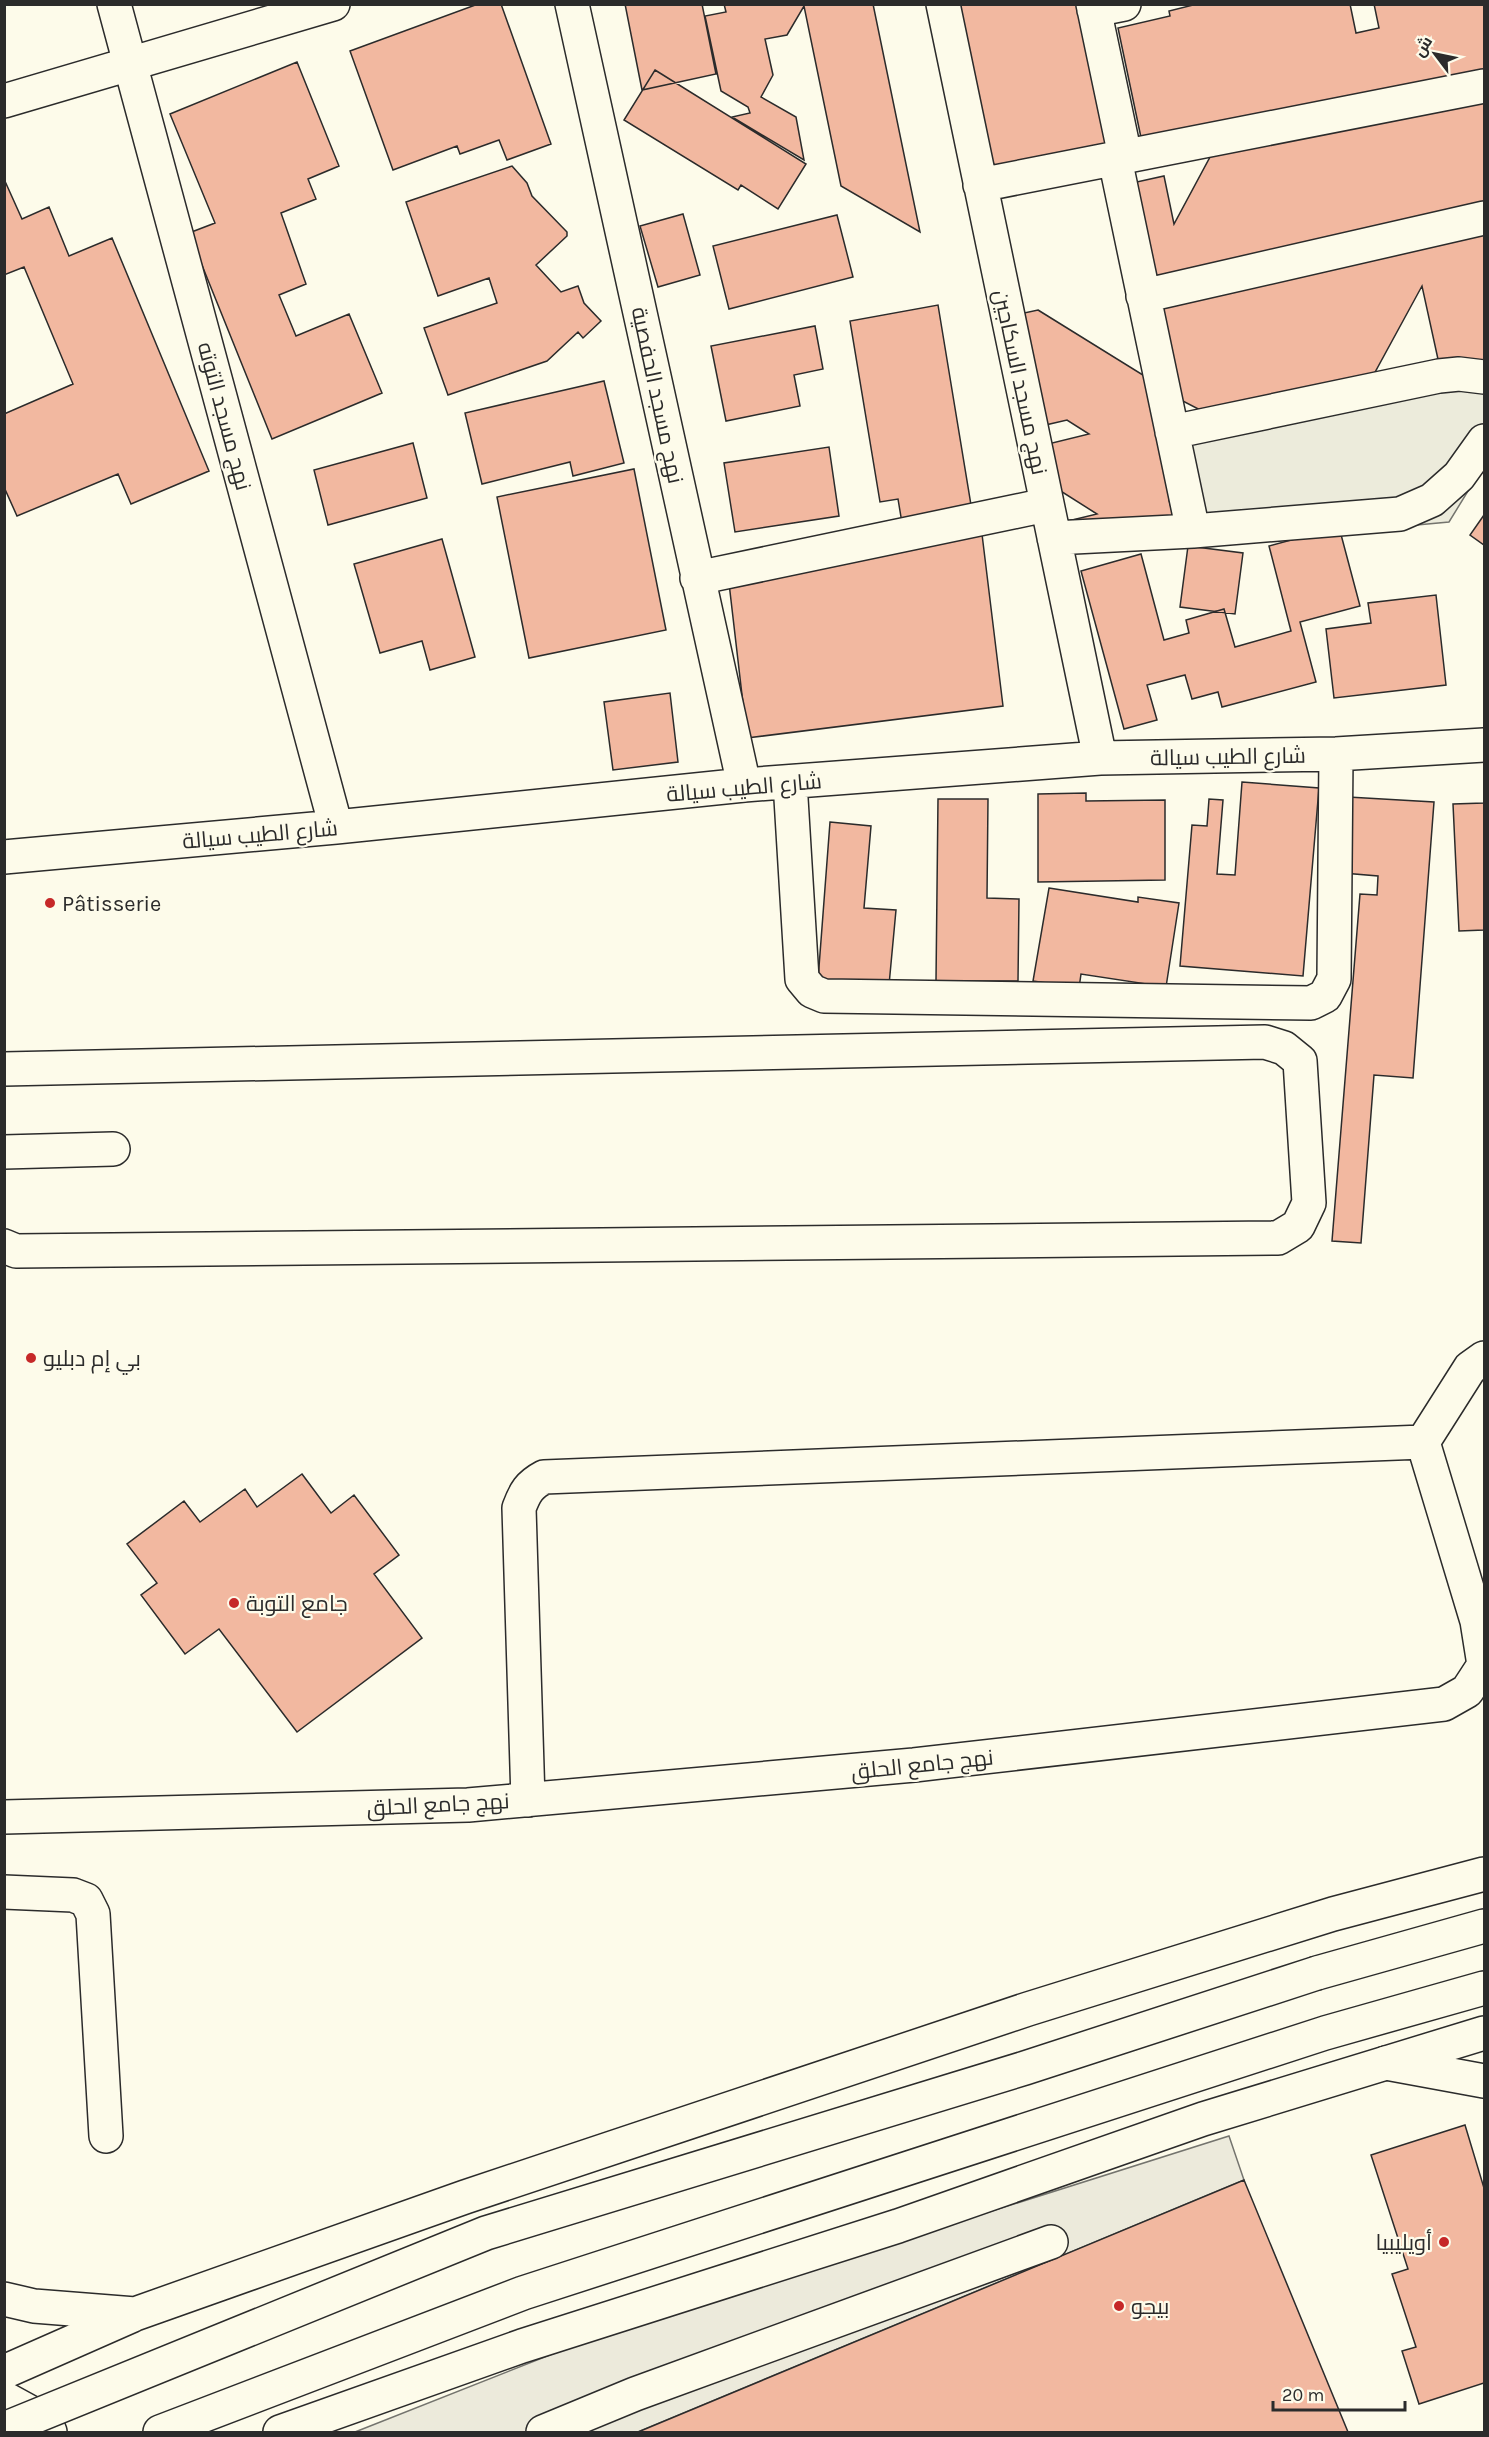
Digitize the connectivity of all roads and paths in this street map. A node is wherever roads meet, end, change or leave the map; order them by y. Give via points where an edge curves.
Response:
1 (114, 4) edge
2 (333, 4) edge
3 (572, 4) edge
4 (943, 4) edge
5 (1104, 6) edge
6 (130, 64) junction
7 (1485, 86) edge
8 (4, 101) edge
9 (1120, 158) junction
10 (980, 185) junction
11 (1485, 218) edge
12 (1143, 296) junction
13 (1485, 377) edge
14 (1172, 432) junction
15 (1485, 441) edge
16 (1047, 505) junction
17 (1193, 531) junction
18 (1054, 538) junction
19 (698, 578) junction
20 (1485, 745) edge
21 (1336, 754) junction
22 (1100, 758) junction
23 (790, 782) junction
24 (744, 785) junction
25 (336, 827) junction
26 (4, 857) edge
27 (4, 1069) edge
28 (113, 1149) dead end
29 (4, 1152) edge
30 (4, 1246) edge
31 (1485, 1358) edge
32 (1423, 1442) junction
33 (528, 1800) junction
34 (4, 1817) edge
35 (1485, 1874) edge
36 (4, 1892) edge
37 (1485, 1926) edge
38 (1485, 1988) edge
39 (1485, 2033) edge
40 (1386, 2063) junction
41 (1485, 2081) edge
42 (106, 2136) dead end
43 (1051, 2242) dead end
44 (4, 2299) edge
45 (135, 2314) junction
46 (4, 2372) edge
47 (4, 2398) edge
48 (4, 2428) edge
49 (50, 2433) edge
50 (160, 2433) edge
51 (280, 2433) edge
52 (543, 2433) edge

1 - 6 main road, نهج مسجد التوته
2 - 6 main road
3 - 19 main road, نهج مسجد الحفصية
4 - 10 main road, نهج مسجد السكاجين
5 - 9 main road
6 - 8 main road
6 - 25 main road, نهج مسجد التوته
7 - 9 main road
9 - 10 main road
9 - 12 main road
10 - 16 main road, نهج مسجد السكاجين
11 - 12 main road
12 - 14 main road
13 - 14 main road via 1439,376
14 - 17 main road
15 - 17 main road via 1459,476 1432,500 1400,514
16 - 18 main road, نهج مسجد السكاجين
16 - 19 main road
17 - 18 main road
18 - 22 main road, نهج مسجد السكاجين
19 - 24 main road, نهج مسجد الحفصية
20 - 21 main road, شارع الطيب سيالة
21 - 22 main road, شارع الطيب سيالة
21 - 23 main road via 1334,979 1325,996 1311,1003 824,996 812,991 802,979
22 - 23 main road, شارع الطيب سيالة
23 - 24 main road, شارع الطيب سيالة
24 - 25 main road, شارع الطيب سيالة
25 - 26 main road, شارع الطيب سيالة
27 - 30 main road via 1265,1042 1284,1048 1300,1061 1309,1203 1298,1226 1278,1238 16,1251
28 - 29 main road
31 - 32 main road via 1470,1368
32 - 33 main road, نهج جامع الحلق via 1477,1621 1484,1665 1467,1691 1444,1704 914,1765
32 - 33 main road via 544,1477 531,1484 519,1508
33 - 34 main road, نهج جامع الحلق via 468,1805
35 - 45 main road via 1333,1914 1028,2009 465,2197
36 - 42 main road via 73,1895 86,1900 93,1914
37 - 48 main road, bridge via 1317,1973 1025,2068 486,2233
38 - 50 main road via 1325,2033 523,2292
39 - 40 main road
40 - 41 main road
40 - 51 main road via 1203,2119 898,2226 522,2346
43 - 52 main road via 635,2394
44 - 45 main road via 34,2306
45 - 46 main road
47 - 49 main road via 35,2415

